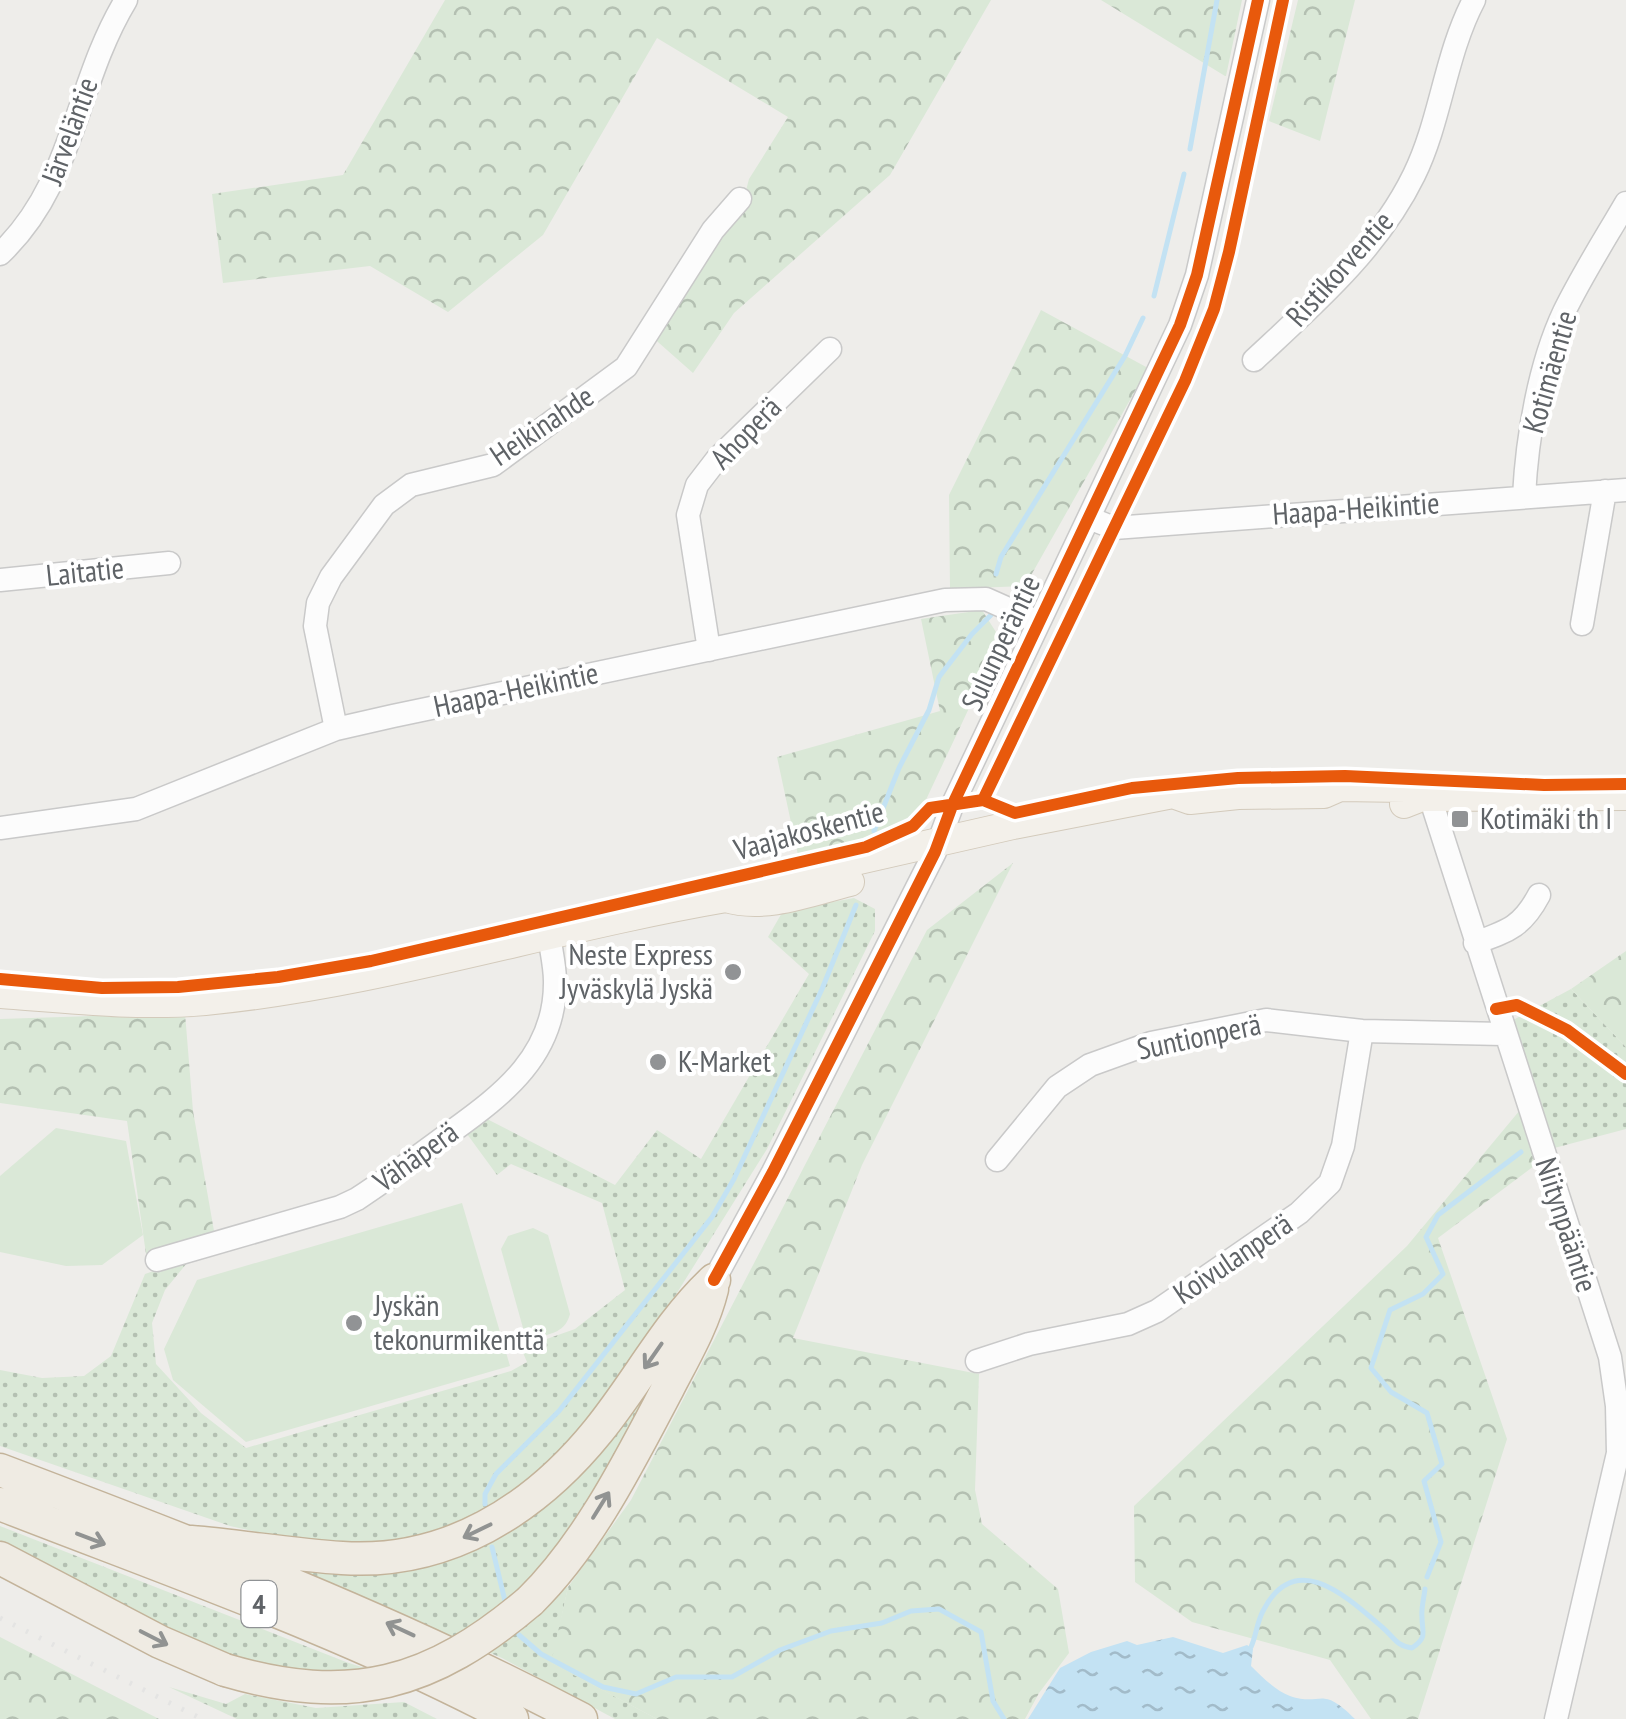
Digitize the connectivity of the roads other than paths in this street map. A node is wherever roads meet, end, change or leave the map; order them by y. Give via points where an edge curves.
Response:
1 (126, 0) edge
2 (1258, 0) edge
3 (1468, 2) edge
4 (740, 199) dead end
5 (1626, 203) edge
6 (0, 254) edge
7 (830, 349) dead end
8 (1254, 360) dead end
9 (1616, 490) edge
10 (1524, 496) junction
11 (1089, 518) junction
12 (169, 563) dead end
13 (0, 580) edge
14 (1038, 622) junction
15 (1582, 624) dead end
16 (709, 650) junction
17 (336, 730) junction
18 (1626, 796) edge
19 (1426, 797) junction
20 (0, 828) edge
21 (934, 853) junction
22 (1539, 895) dead end
23 (549, 935) junction
24 (1475, 943) junction
25 (0, 994) edge
26 (1362, 1031) junction
27 (1504, 1034) junction
28 (997, 1160) dead end
29 (158, 1260) dead end
30 (714, 1280) junction
31 (977, 1360) dead end
32 (1622, 1454) edge
33 (0, 1470) edge
34 (0, 1504) edge
35 (190, 1542) junction
36 (0, 1558) edge
37 (512, 1719) edge
38 (581, 1719) edge
39 (1556, 1719) edge

1 - 6 street, Järveläntie via 97,56 44,203
2 - 11 street, Sulunperäntie via 1192,292
3 - 8 street, Ristikorventie via 1416,173 1386,225
4 - 17 street, Heikinahde via 626,368 493,465 411,485 384,504 318,602 316,626
5 - 10 street, Kotimäentie via 1563,314 1540,387
7 - 16 street, Ahoperä via 698,485 688,515
9 - 10 street, Haapa-Heikintie
9 - 15 street
10 - 11 street, Haapa-Heikintie via 1114,528
11 - 14 street, Sulunperäntie
12 - 13 street, Laitatie
14 - 16 street, Haapa-Heikintie via 986,599 944,600
14 - 21 street, Sulunperäntie
16 - 17 street, Haapa-Heikintie
17 - 20 street, Haapa-Heikintie via 136,809
18 - 19 main road, Vaajakoskentie
19 - 21 main road, Vaajakoskentie via 1405,804 1340,802 1324,794 1190,800 1173,794 1013,825
19 - 24 street, Niitynpääntie
21 - 23 main road, Vaajakoskentie via 768,902 726,898
21 - 30 street, Sulunperäntie
22 - 24 street via 1527,917
23 - 25 main road, Vaajakoskentie via 374,976 200,1001
23 - 29 street, Vähäperä via 552,1011 520,1078 498,1098 357,1199
24 - 27 street, Niitynpääntie
26 - 27 street, Suntionperä
26 - 28 street, Suntionperä via 1266,1020 1151,1043 1090,1065 1058,1087
26 - 31 street, Koivulanperä via 1330,1184 1299,1213 1128,1324
27 - 32 street, Niitynpääntie via 1610,1357
30 -> 35 highway via 688,1304 558,1476 482,1530 412,1556 345,1559
36 -> 30 highway, bridge via 225,1670 333,1690 407,1676 498,1629 546,1586 636,1449 706,1316
32 - 39 street, Niitynpääntie
33 - 35 highway, 4
34 -> 37 highway, 4 via 279,1612
38 -> 35 highway, 4 via 385,1622

